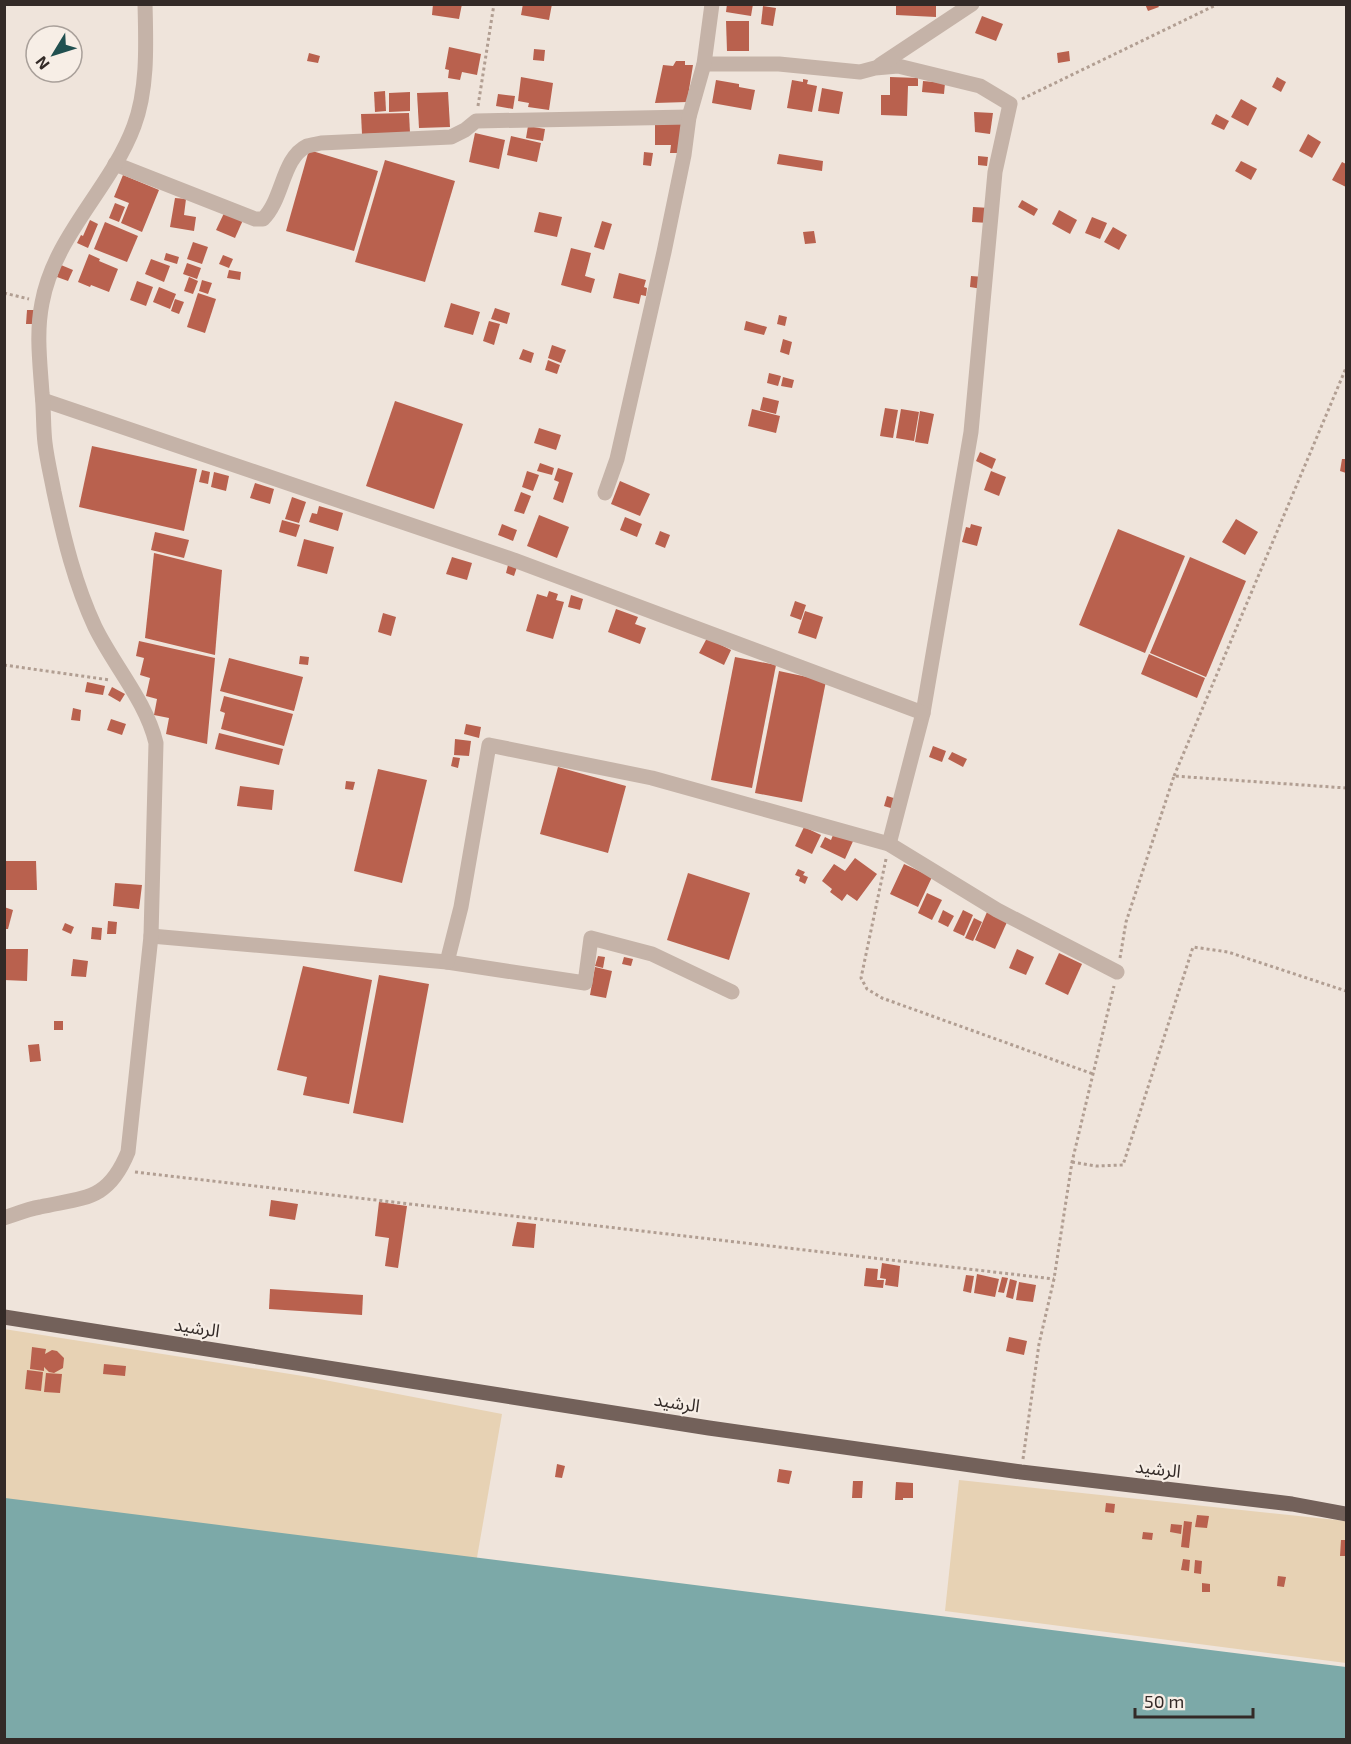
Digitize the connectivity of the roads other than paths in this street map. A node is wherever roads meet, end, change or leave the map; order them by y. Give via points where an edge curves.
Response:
1 (145, 4) edge
2 (712, 4) edge
3 (972, 4) edge
4 (704, 64) junction
5 (875, 68) junction
6 (689, 117) junction
7 (115, 164) junction
8 (43, 400) junction
9 (604, 493) dead end
10 (923, 713) junction
11 (890, 844) junction
12 (151, 936) junction
13 (447, 962) junction
14 (1118, 972) road end
15 (732, 992) dead end
16 (4, 1218) edge
17 (4, 1317) edge
18 (1347, 1514) edge

1 - 7 street via 140,107
2 - 4 street
3 - 5 street
4 - 5 street via 779,64 860,72
4 - 6 street
5 - 10 street via 898,66 980,86 1010,104 995,171 971,432
6 - 7 street via 476,121 451,137 321,143 306,147 289,164 271,211 263,219
6 - 9 street via 644,341 617,459
7 - 8 street via 50,272 38,340
8 - 10 street via 514,560
8 - 12 street via 45,444 69,561 91,618 147,714 156,743
10 - 11 street
11 - 13 street via 652,778 489,745 461,907
11 - 14 street via 997,910
12 - 13 street
12 - 16 street via 128,1152 120,1170 93,1196
13 - 15 street via 585,983 591,938 651,954
17 - 18 main road, الرشيد via 552,1404 1021,1472 1293,1504

